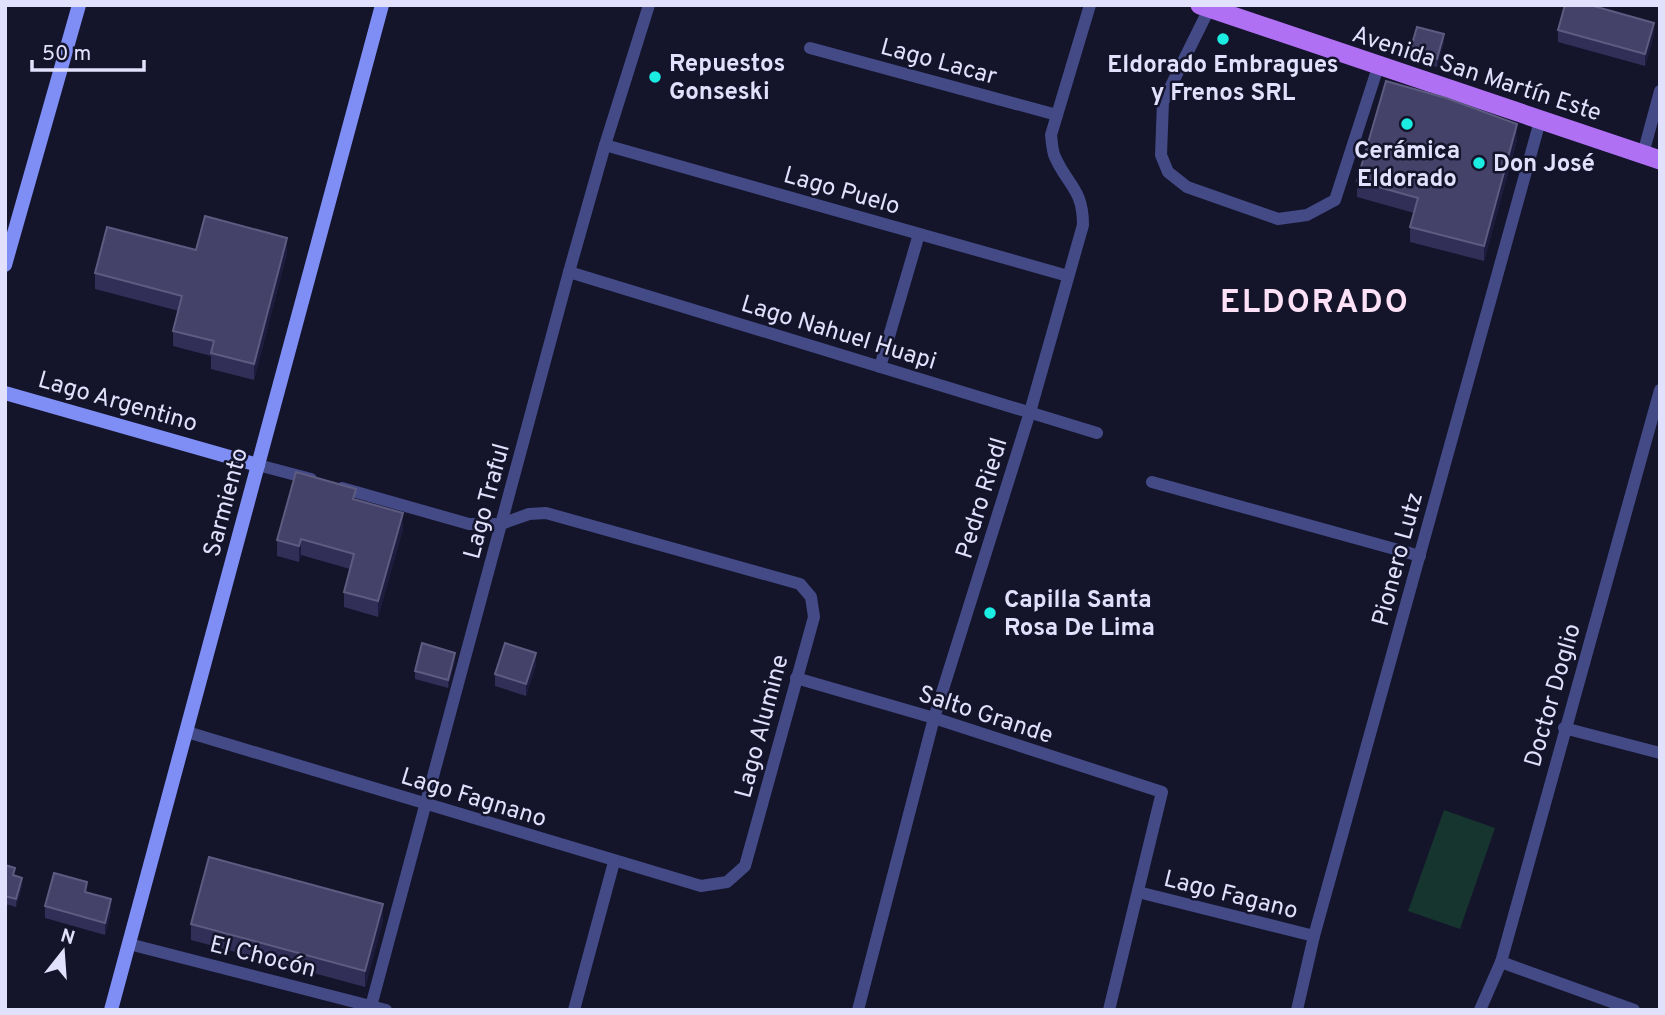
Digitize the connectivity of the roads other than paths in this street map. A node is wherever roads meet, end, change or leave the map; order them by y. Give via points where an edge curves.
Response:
1 (79, 5) edge
2 (382, 5) edge
3 (649, 5) edge
4 (1090, 5) edge
5 (1207, 6) edge
6 (810, 48) dead end
7 (1378, 67) junction
8 (1660, 91) edge
9 (1057, 115) junction
10 (1540, 121) junction
11 (605, 145) junction
12 (1651, 157) edge
13 (919, 234) junction
14 (5, 265) edge
15 (569, 272) junction
16 (1068, 276) junction
17 (880, 367) junction
18 (1660, 390) edge
19 (5, 393) edge
20 (1030, 412) junction
21 (1097, 433) dead end
22 (258, 464) junction
23 (1152, 482) dead end
24 (502, 524) junction
25 (1420, 556) junction
26 (796, 678) junction
27 (934, 718) junction
28 (1564, 728) junction
29 (187, 732) junction
30 (1660, 752) edge
31 (425, 804) junction
32 (614, 862) junction
33 (745, 866) joint
34 (1138, 892) junction
35 (1314, 936) junction
36 (129, 944) junction
37 (1501, 962) junction
38 (371, 1008) edge
39 (111, 1010) edge
40 (386, 1010) edge
41 (575, 1010) edge
42 (858, 1010) edge
43 (1109, 1010) edge
44 (1297, 1010) edge
45 (1480, 1010) edge
46 (1634, 1010) edge

1 - 14 main road
2 - 22 main road, Sarmiento
3 - 11 street, Lago Traful
4 - 9 street, Pedro Riedl
5 - 7 main road, Avenida San Martín Este
5 - 7 street via 1163,102 1161,155 1168,172 1187,187 1278,219 1307,215 1335,200
6 - 9 street, Lago Lacar
7 - 10 main road, Avenida San Martín Este
8 - 12 street
9 - 16 street, Pedro Riedl via 1051,135 1054,156 1083,208 1083,225
10 - 12 main road, Avenida San Martín Este
10 - 25 street, Pionero Lutz
11 - 13 street, Lago Puelo
11 - 15 street, Lago Traful
13 - 16 street, Lago Puelo
13 - 17 street
15 - 17 street, Lago Nahuel Huapi
15 - 24 street, Lago Traful
16 - 20 street, Pedro Riedl
17 - 20 street, Lago Nahuel Huapi
18 - 28 street, Doctor Doglio
19 - 22 main road, Lago Argentino
20 - 21 street, Lago Nahuel Huapi
20 - 27 street, Pedro Riedl
22 - 24 street, Lago Argentino via 469,524
22 - 29 main road, Sarmiento
23 - 25 street
24 - 26 street, Lago Alumine via 547,513 800,584 811,597 814,617
24 - 31 street, Lago Traful
25 - 35 street, Pionero Lutz
26 - 27 street, Salto Grande
26 - 33 street, Lago Alumine
27 - 34 street, Salto Grande via 1162,792
27 - 42 street, Pedro Riedl
28 - 30 street
28 - 37 street, Doctor Doglio
29 - 31 street, Lago Fagnano
29 - 36 main road, Sarmiento
31 - 32 street, Lago Fagnano
31 - 38 street, Lago Traful
32 - 33 street, Lago Fagnano via 701,886 727,882
32 - 41 street
34 - 35 street, Lago Fagano
34 - 43 street
35 - 44 street, Pionero Lutz
36 - 38 street, El Chocón
36 - 39 main road, Sarmiento
37 - 45 street, Doctor Doglio
37 - 46 street
38 - 40 street, El Chocón

